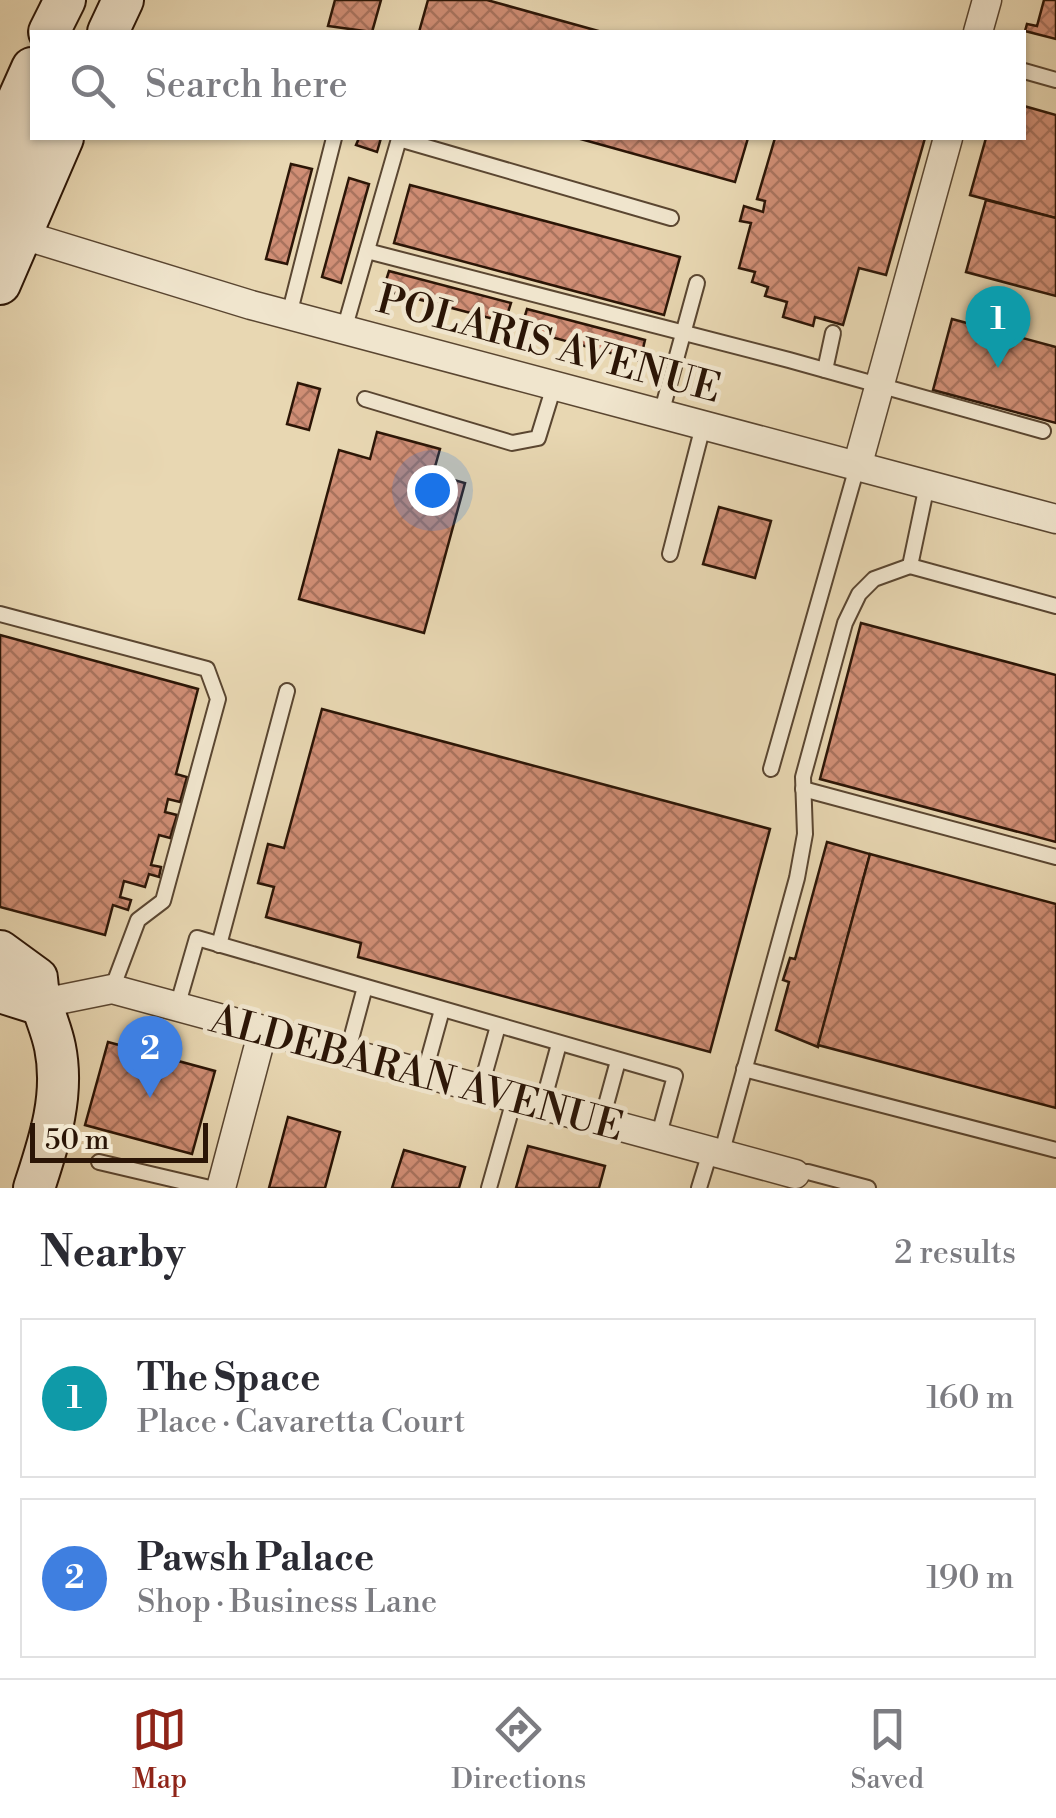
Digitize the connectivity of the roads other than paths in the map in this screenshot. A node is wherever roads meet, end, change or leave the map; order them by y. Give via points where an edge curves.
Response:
1 (65, 0) edge
2 (76, 0) edge
3 (123, 0) edge
4 (987, 0) edge
5 (49, 30) edge
6 (65, 30) edge
7 (109, 30) edge
8 (979, 30) edge
9 (30, 72) edge
10 (1026, 72) edge
11 (1056, 80) edge
12 (30, 132) edge
13 (0, 140) edge
14 (62, 140) edge
15 (333, 140) edge
16 (400, 140) edge
17 (403, 140) edge
18 (947, 140) edge
19 (671, 218) dead end
20 (24, 235) junction
21 (367, 251) junction
22 (697, 282) dead end
23 (0, 284) edge
24 (289, 315) junction
25 (344, 330) junction
26 (684, 332) junction
27 (834, 333) dead end
28 (825, 370) junction
29 (880, 384) junction
30 (554, 386) junction
31 (365, 399) dead end
32 (661, 414) junction
33 (703, 426) junction
34 (1043, 431) dead end
35 (856, 467) junction
36 (927, 485) junction
37 (1056, 519) edge
38 (670, 554) dead end
39 (910, 566) junction
40 (1056, 606) edge
41 (0, 614) edge
42 (287, 691) dead end
43 (770, 769) dead end
44 (803, 789) junction
45 (1056, 857) edge
46 (220, 944) junction
47 (0, 952) edge
48 (365, 987) junction
49 (112, 989) junction
50 (19, 998) edge
51 (177, 1007) junction
52 (442, 1010) junction
53 (498, 1026) junction
54 (263, 1030) junction
55 (560, 1044) junction
56 (347, 1054) junction
57 (618, 1062) junction
58 (744, 1069) junction
59 (424, 1075) junction
60 (480, 1090) junction
61 (514, 1100) junction
62 (542, 1107) junction
63 (600, 1123) junction
64 (658, 1138) junction
65 (1056, 1150) edge
66 (715, 1153) junction
67 (99, 1162) dead end
68 (795, 1174) joint
69 (34, 1188) edge
70 (210, 1188) edge
71 (221, 1188) edge
72 (488, 1188) edge
73 (699, 1188) edge
74 (868, 1188) edge

1 - 5 main road
2 - 6 main road
3 - 7 main road
4 - 8 street
9 - 13 main road
10 - 11 lane
12 - 20 main road via 6,218 10,230
14 - 20 main road
15 - 24 lane
16 - 21 lane
17 - 19 lane
18 - 29 street
20 - 23 main road
20 - 24 street, POLARIS AVENUE
21 - 25 lane
21 - 26 lane
22 - 26 lane
24 - 25 street, POLARIS AVENUE
25 - 30 street, POLARIS AVENUE
26 - 28 lane
26 - 32 lane
27 - 28 lane
28 - 29 lane
29 - 34 lane
29 - 35 street
30 - 31 lane via 532,442 512,443
30 - 32 street, POLARIS AVENUE
32 - 33 street, POLARIS AVENUE
33 - 35 street, POLARIS AVENUE
33 - 38 lane
35 - 36 street, POLARIS AVENUE
35 - 43 lane
36 - 37 street, POLARIS AVENUE
36 - 39 lane
39 - 40 lane
39 - 44 lane via 874,579 845,623
41 - 49 lane via 207,669 218,699 163,901 138,920
42 - 46 lane
44 - 45 lane
44 - 58 lane via 805,834 797,878
46 - 48 lane
46 - 51 lane via 197,938
47 - 50 main road via 37,978
48 - 52 lane
48 - 56 lane
49 - 50 street, ALDEBARAN AVENUE
49 - 51 street, ALDEBARAN AVENUE
50 - 69 main road via 55,1045 59,1082
51 - 54 street, ALDEBARAN AVENUE
52 - 53 lane
52 - 59 lane
53 - 55 lane
53 - 60 lane
54 - 56 street, ALDEBARAN AVENUE
54 - 71 street
55 - 57 lane
55 - 62 lane
56 - 59 street, ALDEBARAN AVENUE
57 - 63 lane
57 - 64 lane via 675,1076
58 - 65 lane
58 - 66 lane
59 - 60 street, ALDEBARAN AVENUE
60 - 61 street, ALDEBARAN AVENUE
61 - 62 street, ALDEBARAN AVENUE
61 - 72 lane
62 - 63 street, ALDEBARAN AVENUE
63 - 64 street, ALDEBARAN AVENUE
64 - 66 street, ALDEBARAN AVENUE
66 - 68 street, ALDEBARAN AVENUE
66 - 73 lane
67 - 70 lane
68 - 74 lane

